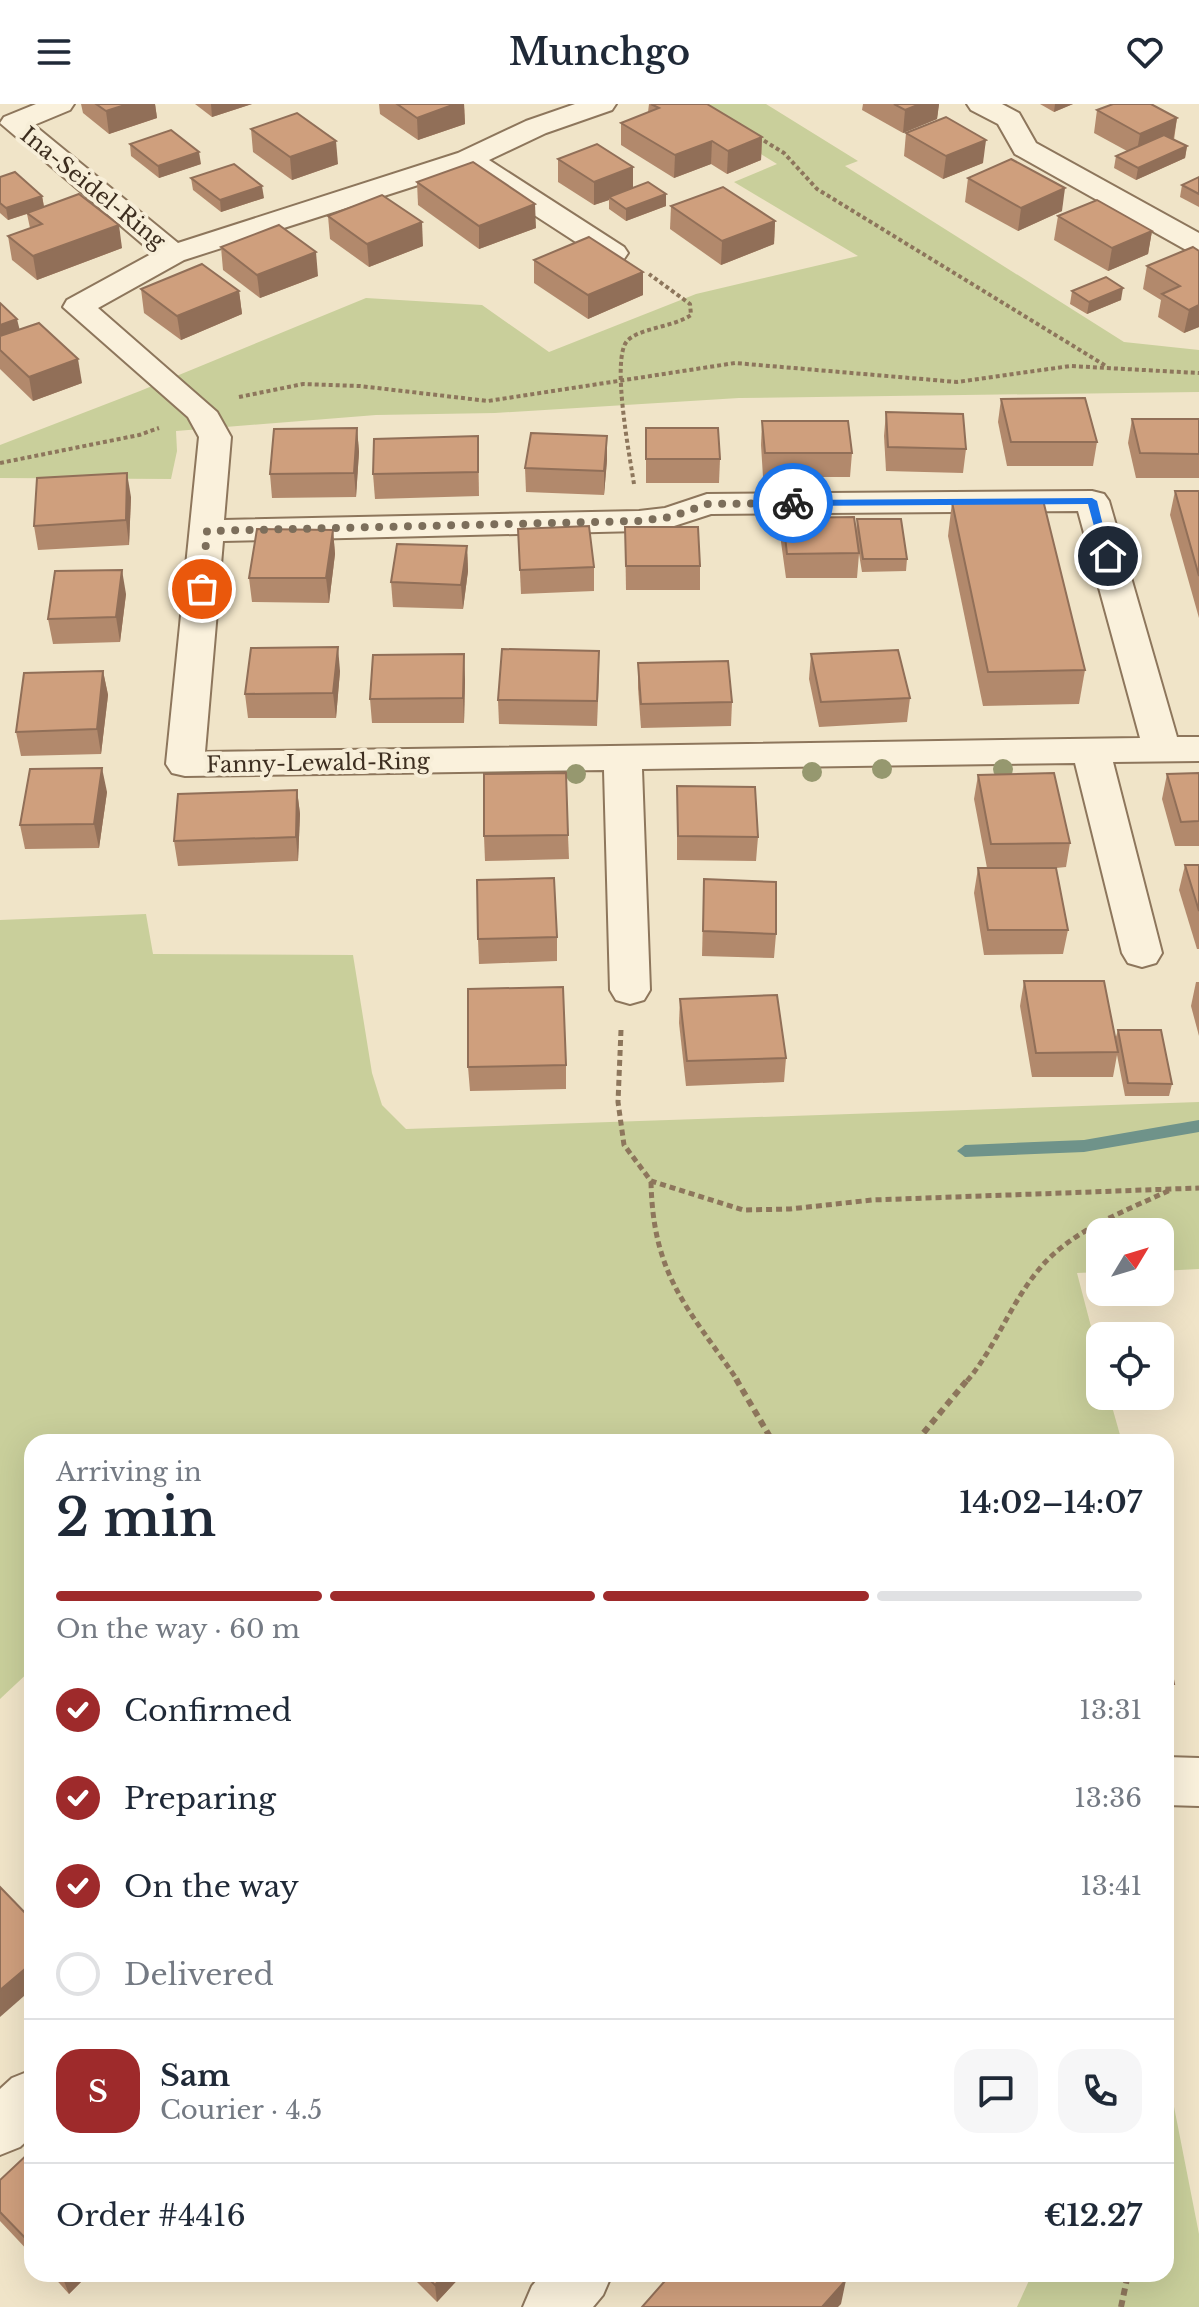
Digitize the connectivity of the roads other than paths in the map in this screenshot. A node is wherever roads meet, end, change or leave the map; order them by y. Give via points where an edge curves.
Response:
1 (60, 104) edge
2 (602, 104) edge
3 (981, 104) edge
4 (468, 159) junction
5 (1199, 245) edge
6 (613, 253) edge
7 (173, 254) junction
8 (207, 531) junction
9 (1161, 748) junction
10 (1199, 749) edge
11 (1091, 750) junction
12 (623, 759) junction
13 (1142, 953) dead end
14 (630, 990) road end
15 (1174, 1781) edge
16 (1199, 1782) edge
17 (24, 2105) edge
18 (0, 2127) edge
19 (575, 2282) edge
20 (553, 2307) edge

1 - 7 street, Ina-Seidel-Ring via 14,123
2 - 4 street, Fanny-Lewald-Ring via 525,120
3 - 5 street via 1009,119 1025,148
4 - 6 street
4 - 7 street, Fanny-Lewald-Ring
7 - 8 street, Fanny-Lewald-Ring via 78,307 201,412 215,437
8 - 9 street via 639,521 707,504 1092,501
8 - 12 street, Fanny-Lewald-Ring via 185,764
9 - 10 street, Fanny-Lewald-Ring
9 - 11 street, Fanny-Lewald-Ring
11 - 12 street, Fanny-Lewald-Ring
11 - 13 street
12 - 14 street
15 - 16 street
17 - 18 street
19 - 20 street

